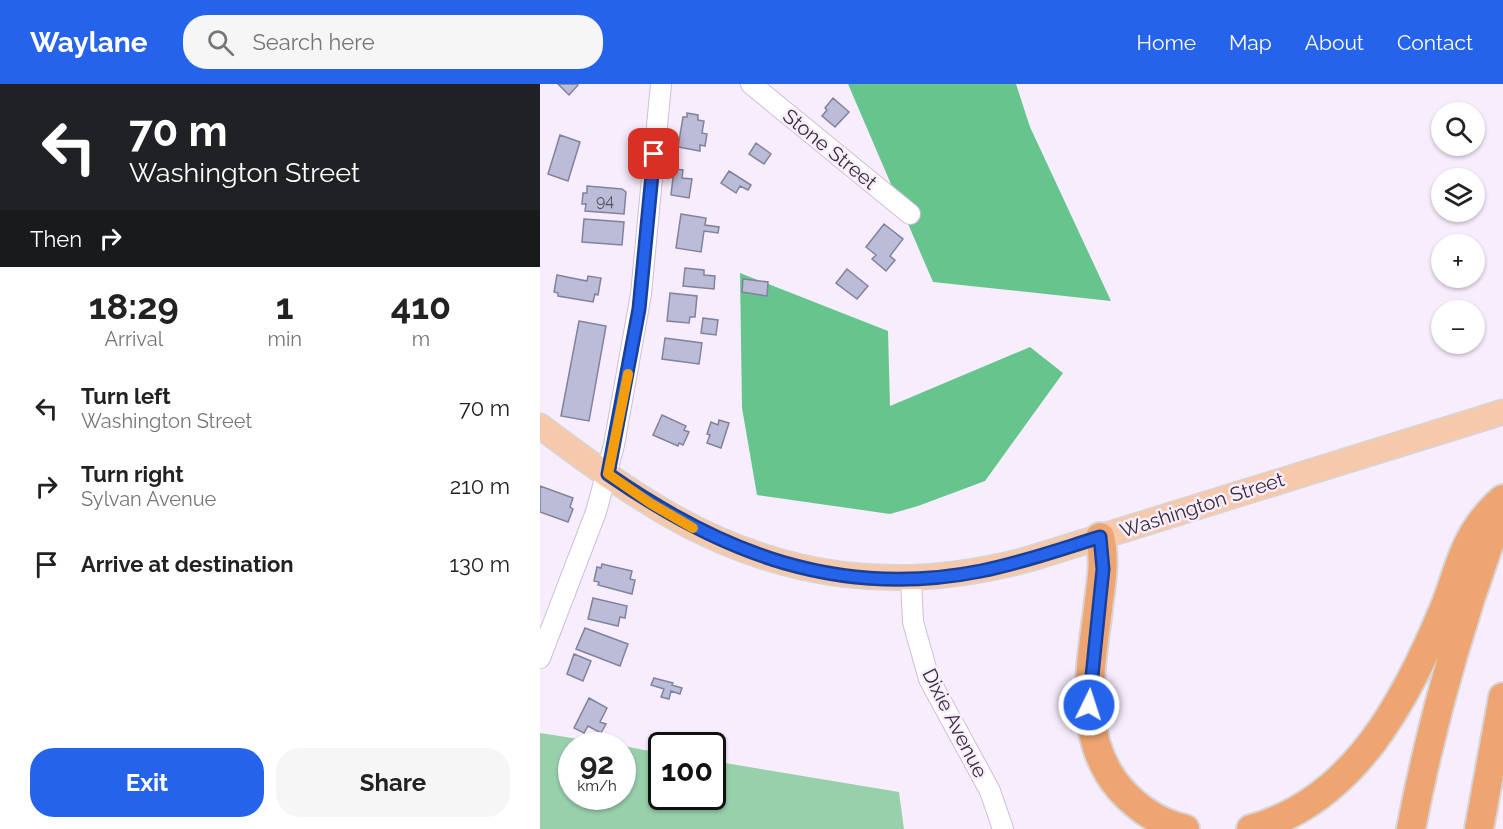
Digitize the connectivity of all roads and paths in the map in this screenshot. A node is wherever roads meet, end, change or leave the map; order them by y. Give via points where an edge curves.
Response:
1 (661, 84) edge
2 (751, 84) edge
3 (910, 214) dead end
4 (1503, 412) edge
5 (540, 426) edge
6 (608, 474) junction
7 (1503, 499) edge
8 (1503, 506) edge
9 (1100, 537) junction
10 (911, 579) junction
11 (540, 658) edge
12 (1503, 697) edge
13 (1003, 829) edge
14 (1185, 829) edge
15 (1251, 829) edge
16 (1411, 829) edge
17 (1479, 829) edge

1 - 6 street via 639,309
2 - 3 street, Stone Street
4 - 9 main road, Washington Street
5 - 6 main road, Washington Street
6 - 10 main road, Washington Street via 685,523 759,556 836,574
6 - 11 street
7 - 15 highway via 1472,537 1415,672 1369,747 1336,782 1311,801
8 - 16 highway via 1452,662
9 - 10 main road, Washington Street via 981,571
9 - 14 highway via 1103,569 1089,690 1092,736 1104,765 1129,799 1151,816
10 - 13 street, Dixie Avenue via 914,622 929,679 990,791
12 - 17 highway

